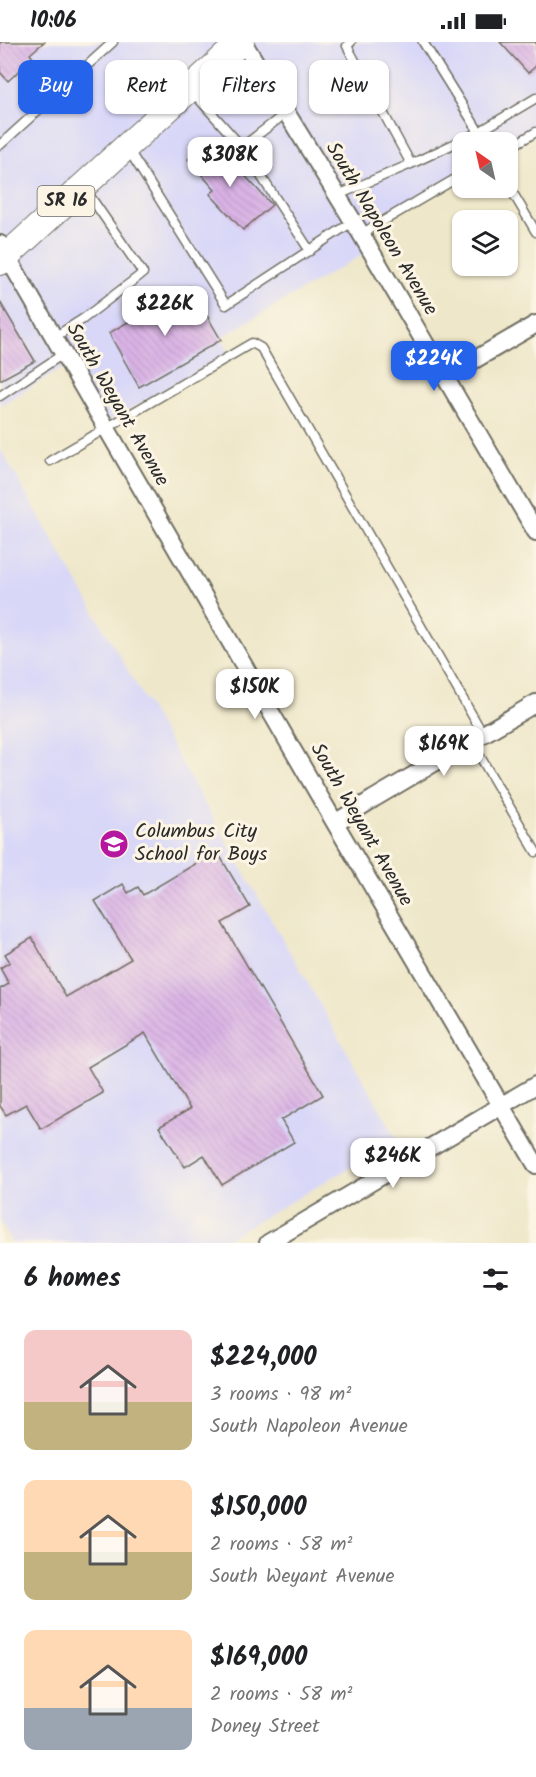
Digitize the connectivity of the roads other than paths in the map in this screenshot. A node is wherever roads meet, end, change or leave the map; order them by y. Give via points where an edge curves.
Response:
1 (113, 42) edge
2 (242, 42) edge
3 (351, 42) edge
4 (423, 42) edge
5 (253, 60) edge
6 (190, 88) junction
7 (536, 98) edge
8 (285, 114) edge
9 (287, 114) edge
10 (479, 132) joint
11 (536, 132) edge
12 (518, 143) edge
13 (0, 145) edge
14 (452, 145) edge
15 (126, 146) junction
16 (242, 147) junction
17 (411, 164) junction
18 (452, 180) edge
19 (83, 185) junction
20 (338, 195) junction
21 (516, 198) edge
22 (357, 228) junction
23 (536, 232) edge
24 (310, 251) junction
25 (2, 254) edge
26 (536, 324) edge
27 (53, 338) junction
28 (63, 354) junction
29 (445, 377) junction
30 (0, 396) edge
31 (106, 428) junction
32 (50, 461) dead end
33 (531, 513) edge
34 (536, 532) edge
35 (536, 703) edge
36 (477, 738) junction
37 (335, 823) junction
38 (536, 852) edge
39 (536, 1085) edge
40 (501, 1105) junction
41 (536, 1165) edge
42 (268, 1243) edge

1 - 13 lane
2 - 5 street, South Napoleon Avenue
2 - 6 main road, SR 16
3 - 17 lane via 347,46
4 - 10 lane
6 - 15 main road, SR 16
6 - 16 lane
7 - 10 lane
8 - 16 lane
9 - 20 street, South Napoleon Avenue
11 - 12 lane
14 - 17 lane
15 - 19 main road, SR 16
15 - 24 lane via 226,305
16 - 24 lane
17 - 20 lane
18 - 22 lane
19 - 25 main road, SR 16
19 - 27 lane via 143,273
20 - 22 street, South Napoleon Avenue
21 - 23 lane
22 - 24 lane
22 - 29 street, South Napoleon Avenue
25 - 27 street, South Weyant Avenue
26 - 29 street
27 - 28 street, South Weyant Avenue
28 - 30 lane
28 - 31 street, South Weyant Avenue
29 - 33 street, South Napoleon Avenue
31 - 32 lane
31 - 36 lane via 252,343 261,348
31 - 37 street, South Weyant Avenue
33 - 34 street, South Napoleon Avenue
35 - 36 street
36 - 37 street
36 - 38 lane
37 - 40 street, South Weyant Avenue
39 - 40 street
40 - 41 street, South Weyant Avenue
40 - 42 street

